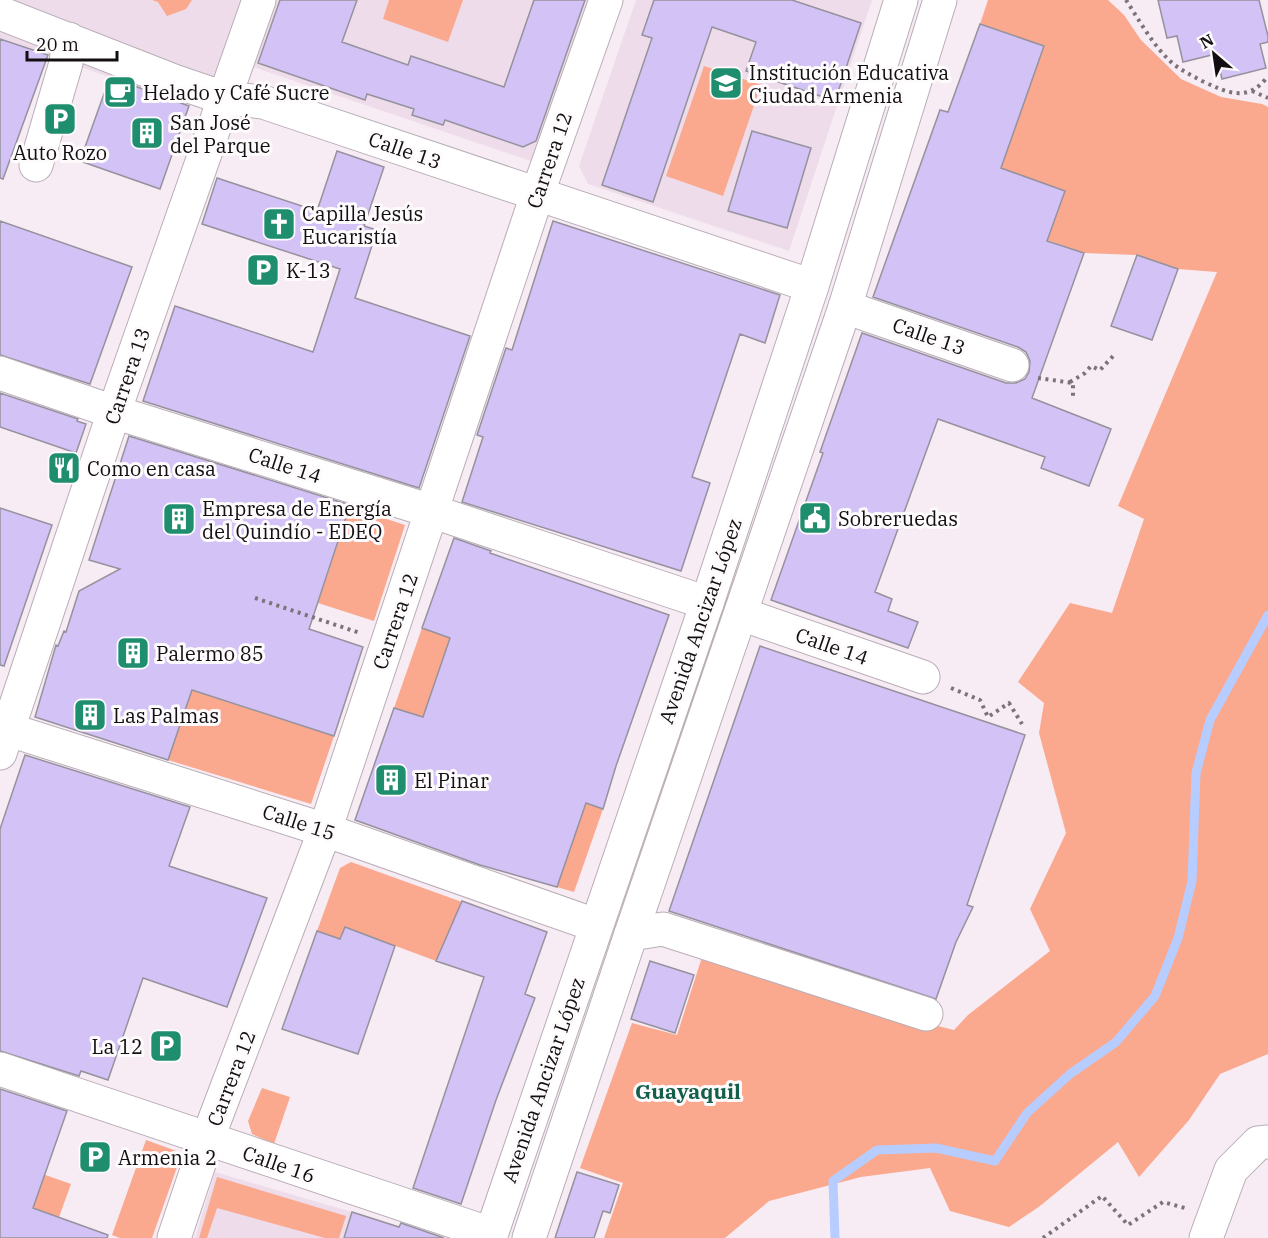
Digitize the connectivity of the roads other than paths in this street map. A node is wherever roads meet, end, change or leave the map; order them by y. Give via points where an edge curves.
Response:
1 (259, 0) edge
2 (606, 0) edge
3 (901, 0) edge
4 (940, 0) edge
5 (0, 14) edge
6 (69, 39) junction
7 (225, 98) junction
8 (36, 165) dead end
9 (537, 195) junction
10 (812, 286) junction
11 (845, 307) junction
12 (1012, 365) dead end
13 (0, 373) edge
14 (114, 412) junction
15 (431, 511) junction
16 (707, 603) junction
17 (741, 614) junction
18 (923, 677) dead end
19 (3, 737) edge
20 (325, 830) junction
21 (595, 925) junction
22 (631, 934) junction
23 (926, 1014) dead end
24 (0, 1069) edge
25 (207, 1140) junction
26 (1268, 1142) edge
27 (1210, 1228) edge
28 (490, 1236) edge
29 (174, 1238) edge
30 (529, 1238) edge

1 - 7 street, Carrera 13
2 - 9 street, Carrera 12
3 - 10 street, Avenida Ancizar López
4 - 11 street, Avenida Ancizar López
5 - 6 street, Calle 13
6 - 7 street, Calle 13
6 - 8 street via 66,63
7 - 9 street, Calle 13 via 263,102
7 - 14 street, Carrera 13
9 - 10 street, Calle 13
9 - 15 street, Carrera 12
10 - 16 street, Avenida Ancizar López
11 - 12 street, Calle 13
11 - 17 street, Avenida Ancizar López
13 - 14 street, Calle 14
14 - 15 street, Calle 14
14 - 19 street, Carrera 13
15 - 16 street, Calle 14
15 - 20 street, Carrera 12
16 - 21 street, Avenida Ancizar López
17 - 18 street, Calle 14
17 - 22 street, Avenida Ancizar López
19 - 20 street, Calle 15
20 - 21 street, Calle 15
20 - 25 street, Carrera 12
21 - 28 street, Avenida Ancizar López
22 - 23 street via 663,929
22 - 30 street, Avenida Ancizar López
24 - 25 street, Calle 16
25 - 28 street, Calle 16
25 - 29 street, Carrera 12
26 - 27 street via 1258,1143 1231,1170

